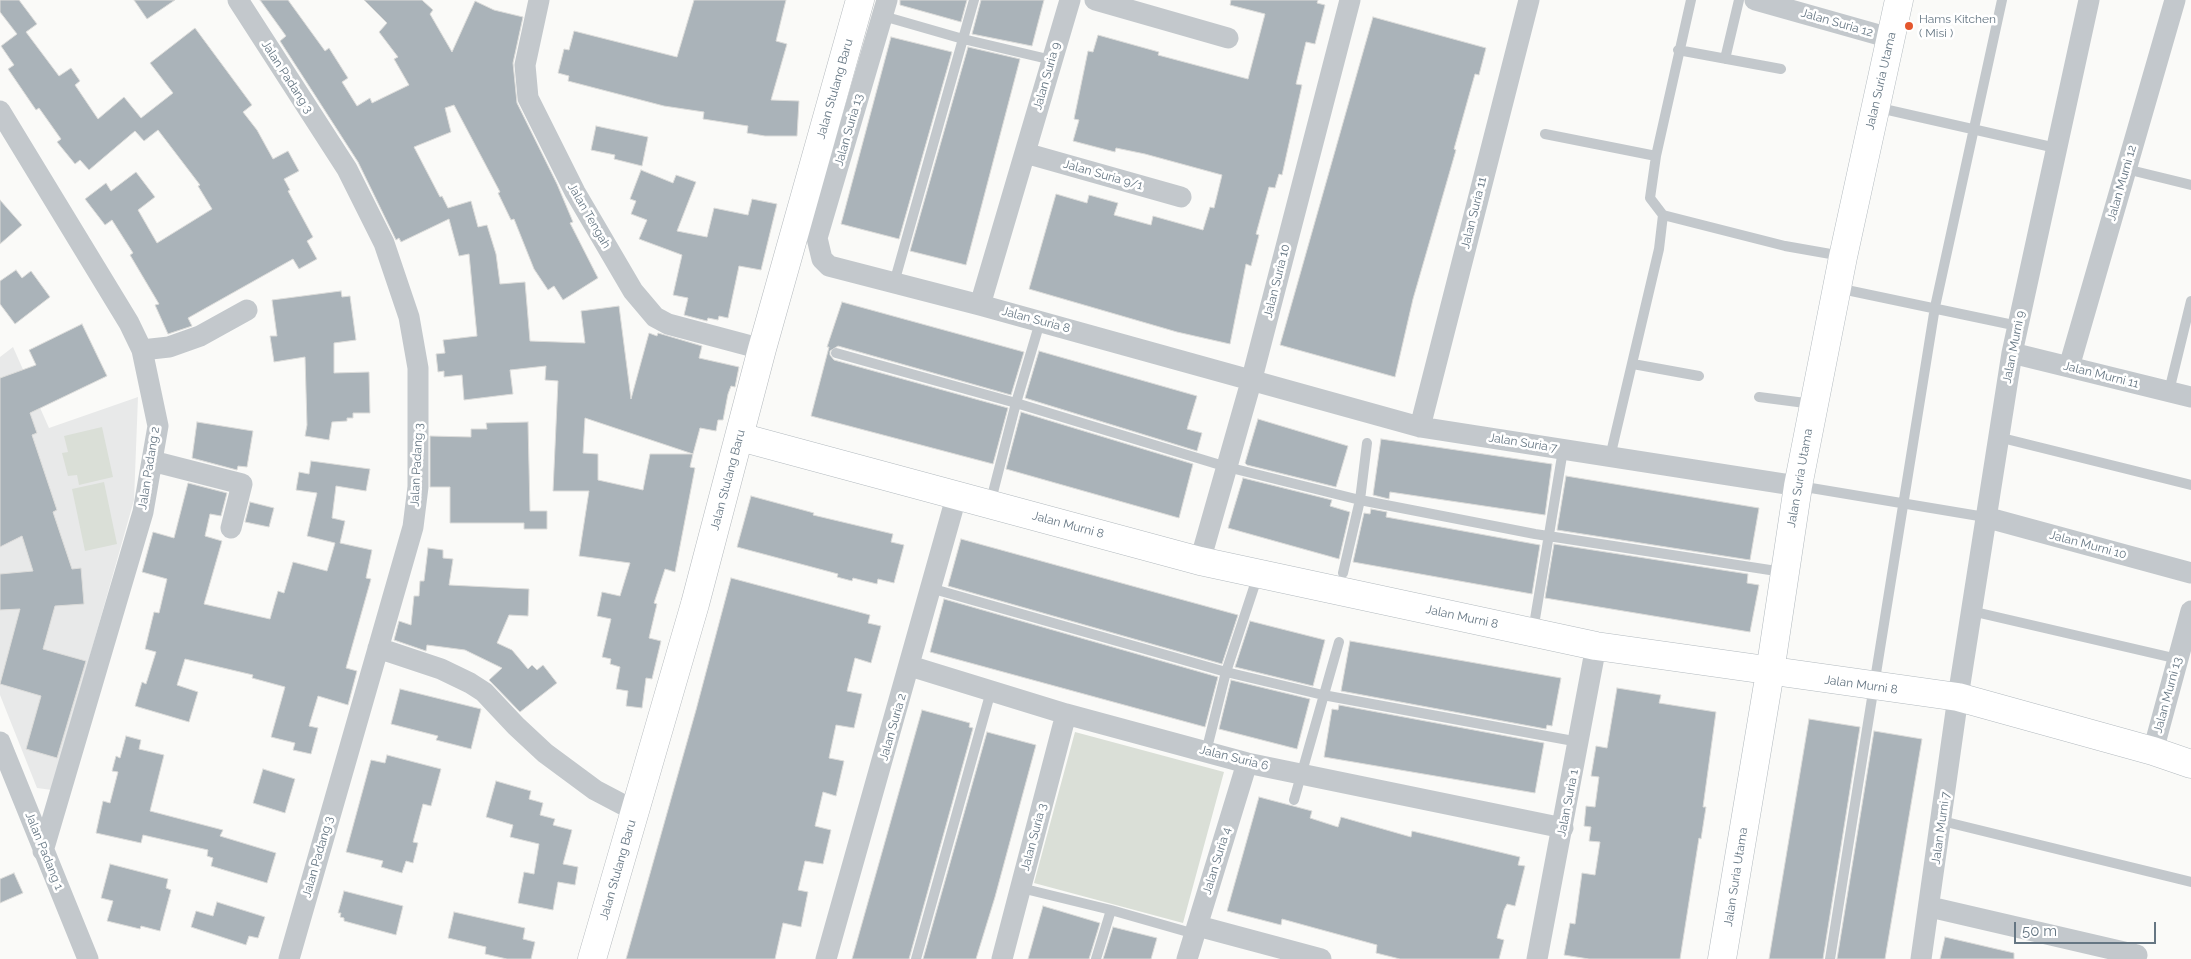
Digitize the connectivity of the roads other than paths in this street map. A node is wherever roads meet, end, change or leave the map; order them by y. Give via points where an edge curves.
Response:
1 (238, 0) edge
2 (539, 0) edge
3 (860, 0) edge
4 (974, 0) edge
5 (1070, 0) edge
6 (1095, 0) edge
7 (1350, 0) edge
8 (1528, 0) edge
9 (1691, 0) edge
10 (1739, 0) edge
11 (1754, 0) edge
12 (1899, 0) edge
13 (2002, 0) edge
14 (2089, 0) edge
15 (2175, 0) edge
16 (885, 8) edge
17 (1228, 38) dead end
18 (1890, 38) junction
19 (963, 39) junction
20 (1678, 50) junction
21 (1725, 59) junction
22 (1052, 60) junction
23 (1781, 69) dead end
24 (1874, 107) junction
25 (0, 110) edge
26 (1974, 130) junction
27 (1545, 134) dead end
28 (2056, 148) junction
29 (1025, 153) junction
30 (1656, 156) junction
31 (2126, 169) junction
32 (2191, 186) edge
33 (1181, 197) dead end
34 (1663, 215) junction
35 (1843, 256) junction
36 (822, 259) joint
37 (894, 283) junction
38 (1836, 288) junction
39 (2191, 301) edge
40 (980, 305) junction
41 (1935, 307) junction
42 (247, 310) dead end
43 (1040, 322) junction
44 (2018, 326) junction
45 (762, 349) junction
46 (142, 350) junction
47 (2012, 353) junction
48 (836, 354) dead end
49 (1633, 364) junction
50 (2069, 367) junction
51 (1699, 376) dead end
52 (1251, 382) junction
53 (2169, 391) junction
54 (1759, 397) dead end
55 (2191, 397) edge
56 (1016, 403) junction
57 (1814, 404) junction
58 (1420, 427) junction
59 (740, 437) junction
60 (1998, 437) junction
61 (1367, 444) dead end
62 (1563, 450) junction
63 (1610, 457) junction
64 (152, 462) junction
65 (1227, 467) junction
66 (2191, 485) edge
67 (1798, 486) junction
68 (957, 494) junction
69 (1360, 500) junction
70 (1903, 503) junction
71 (990, 504) junction
72 (1985, 517) junction
73 (231, 528) dead end
74 (1547, 536) junction
75 (1200, 561) junction
76 (1784, 572) junction
77 (1343, 573) dead end
78 (2191, 573) edge
79 (1258, 574) junction
80 (930, 588) junction
81 (1971, 611) junction
82 (2191, 611) edge
83 (1533, 632) junction
84 (1339, 642) dead end
85 (1596, 646) junction
86 (378, 648) junction
87 (2178, 659) junction
88 (910, 666) junction
89 (1226, 672) junction
90 (1770, 672) junction
91 (1874, 687) junction
92 (991, 691) junction
93 (1322, 695) junction
94 (1958, 697) junction
95 (1066, 714) junction
96 (0, 742) edge
97 (1579, 742) junction
98 (2153, 751) junction
99 (1206, 752) junction
100 (1247, 763) junction
101 (2191, 764) edge
102 (1301, 774) junction
103 (1294, 800) dead end
104 (635, 811) junction
105 (1942, 821) junction
106 (1563, 828) junction
107 (43, 851) junction
108 (2191, 882) edge
109 (1021, 888) junction
110 (1930, 907) junction
111 (1111, 910) junction
112 (1196, 930) junction
113 (2137, 955) dead end
114 (88, 959) edge
115 (289, 959) edge
116 (592, 959) edge
117 (826, 959) edge
118 (916, 959) edge
119 (1002, 959) edge
120 (1096, 959) edge
121 (1187, 959) edge
122 (1321, 959) edge
123 (1537, 959) edge
124 (1722, 959) edge
125 (1830, 959) edge
126 (1922, 959) edge

1 - 86 street, Jalan Padang 3 via 347,169 384,243 409,317 418,368 418,487 413,527
2 - 45 street, Jalan Tengah via 525,65 528,98 575,192 633,291 655,317 668,324
3 - 45 main road, Jalan Stulang Baru
4 - 19 lane
5 - 22 street, Jalan Suria 9
6 - 17 street
7 - 52 street, Jalan Suria 10
8 - 58 street, Jalan Suria 11
9 - 20 lane
10 - 21 lane
11 - 18 street, Jalan Suria 12
12 - 18 main road, Jalan Suria Utama
13 - 26 lane
14 - 28 street, Jalan Murni 9
15 - 31 street, Jalan Murni 12
16 - 19 lane
16 - 36 street, Jalan Suria 13 via 817,238
18 - 24 main road, Jalan Suria Utama
19 - 22 lane
19 - 37 lane
20 - 21 lane
20 - 30 lane
21 - 23 lane
22 - 29 street, Jalan Suria 9
24 - 26 lane
24 - 35 main road, Jalan Suria Utama
25 - 46 street, Jalan Padang 2 via 129,323
26 - 28 lane
26 - 41 lane
27 - 30 lane
28 - 44 street, Jalan Murni 9
29 - 33 street, Jalan Suria 9/1
29 - 40 street, Jalan Suria 9
30 - 34 lane via 1650,198
31 - 32 lane
31 - 50 street, Jalan Murni 12
34 - 35 lane via 1785,246
34 - 49 lane via 1659,249
35 - 38 main road, Jalan Suria Utama
36 - 37 street, Jalan Suria 8 via 837,270
37 - 40 street, Jalan Suria 8
38 - 41 lane
38 - 57 main road, Jalan Suria Utama
39 - 53 lane
40 - 43 street, Jalan Suria 8
41 - 44 lane
41 - 70 lane
42 - 46 street via 200,336 169,347
43 - 52 street, Jalan Suria 8
43 - 56 lane
44 - 47 street, Jalan Murni 9
45 - 59 main road, Jalan Stulang Baru
46 - 64 street, Jalan Padang 2 via 158,426
47 - 50 street, Jalan Murni 11
47 - 60 street, Jalan Murni 9
48 - 56 lane
49 - 51 lane
49 - 63 lane
50 - 53 street, Jalan Murni 11
52 - 58 street, Jalan Suria 7
52 - 65 street, Jalan Suria 10
53 - 55 street, Jalan Murni 11
54 - 57 lane
56 - 65 lane
56 - 71 lane
57 - 67 main road, Jalan Suria Utama
58 - 62 street, Jalan Suria 7
59 - 68 main road, Jalan Murni 8
59 - 104 main road, Jalan Stulang Baru
60 - 66 lane
60 - 72 street, Jalan Murni 9
61 - 69 lane
62 - 63 street, Jalan Suria 7
62 - 74 lane
63 - 67 street, Jalan Suria 7
64 - 73 street via 242,484
64 - 107 street, Jalan Padang 2 via 143,512
65 - 69 lane
65 - 75 street, Jalan Suria 10
67 - 70 lane
67 - 76 main road, Jalan Suria Utama
68 - 71 main road, Jalan Murni 8
68 - 80 street, Jalan Suria 2
69 - 74 lane
69 - 77 lane
70 - 72 lane
70 - 91 lane
71 - 75 main road, Jalan Murni 8
72 - 78 street, Jalan Murni 10
72 - 81 street, Jalan Murni 9
74 - 76 lane
74 - 83 lane
75 - 79 main road, Jalan Murni 8
76 - 90 main road, Jalan Suria Utama
79 - 83 main road, Jalan Murni 8
79 - 89 lane
80 - 88 street, Jalan Suria 2
80 - 89 lane
81 - 87 lane
81 - 94 street, Jalan Murni 9
82 - 87 street, Jalan Murni 13
83 - 85 main road, Jalan Murni 8
84 - 93 lane
85 - 90 main road, Jalan Murni 8
85 - 97 street, Jalan Suria 1
86 - 104 street via 441,668 470,683 484,692 545,752 595,790
86 - 115 street, Jalan Padang 3
87 - 98 street, Jalan Murni 13
88 - 92 street, Jalan Suria 6
88 - 117 street, Jalan Suria 2
89 - 93 lane
89 - 99 lane
90 - 91 main road, Jalan Murni 8
90 - 124 main road, Jalan Suria Utama
91 - 94 main road, Jalan Murni 8
91 - 125 lane
92 - 95 street, Jalan Suria 6
92 - 118 lane
93 - 97 lane
93 - 102 lane
94 - 98 main road, Jalan Murni 8
94 - 105 street, Jalan Murni 7
95 - 99 street, Jalan Suria 6
95 - 109 street, Jalan Suria 3
96 - 107 street, Jalan Padang 1
97 - 106 street, Jalan Suria 1
98 - 101 main road, Jalan Murni 8
99 - 100 street, Jalan Suria 6
100 - 102 street, Jalan Suria 6
100 - 112 street, Jalan Suria 4
102 - 103 lane
102 - 106 street, Jalan Suria 6
104 - 116 main road, Jalan Stulang Baru
105 - 108 lane
105 - 110 street, Jalan Murni 7
106 - 123 street, Jalan Suria 1
107 - 114 street, Jalan Padang 1
109 - 111 lane
109 - 119 street, Jalan Suria 3
110 - 113 street
110 - 126 street, Jalan Murni 7
111 - 112 lane
111 - 120 lane
112 - 121 street, Jalan Suria 4
112 - 122 street

